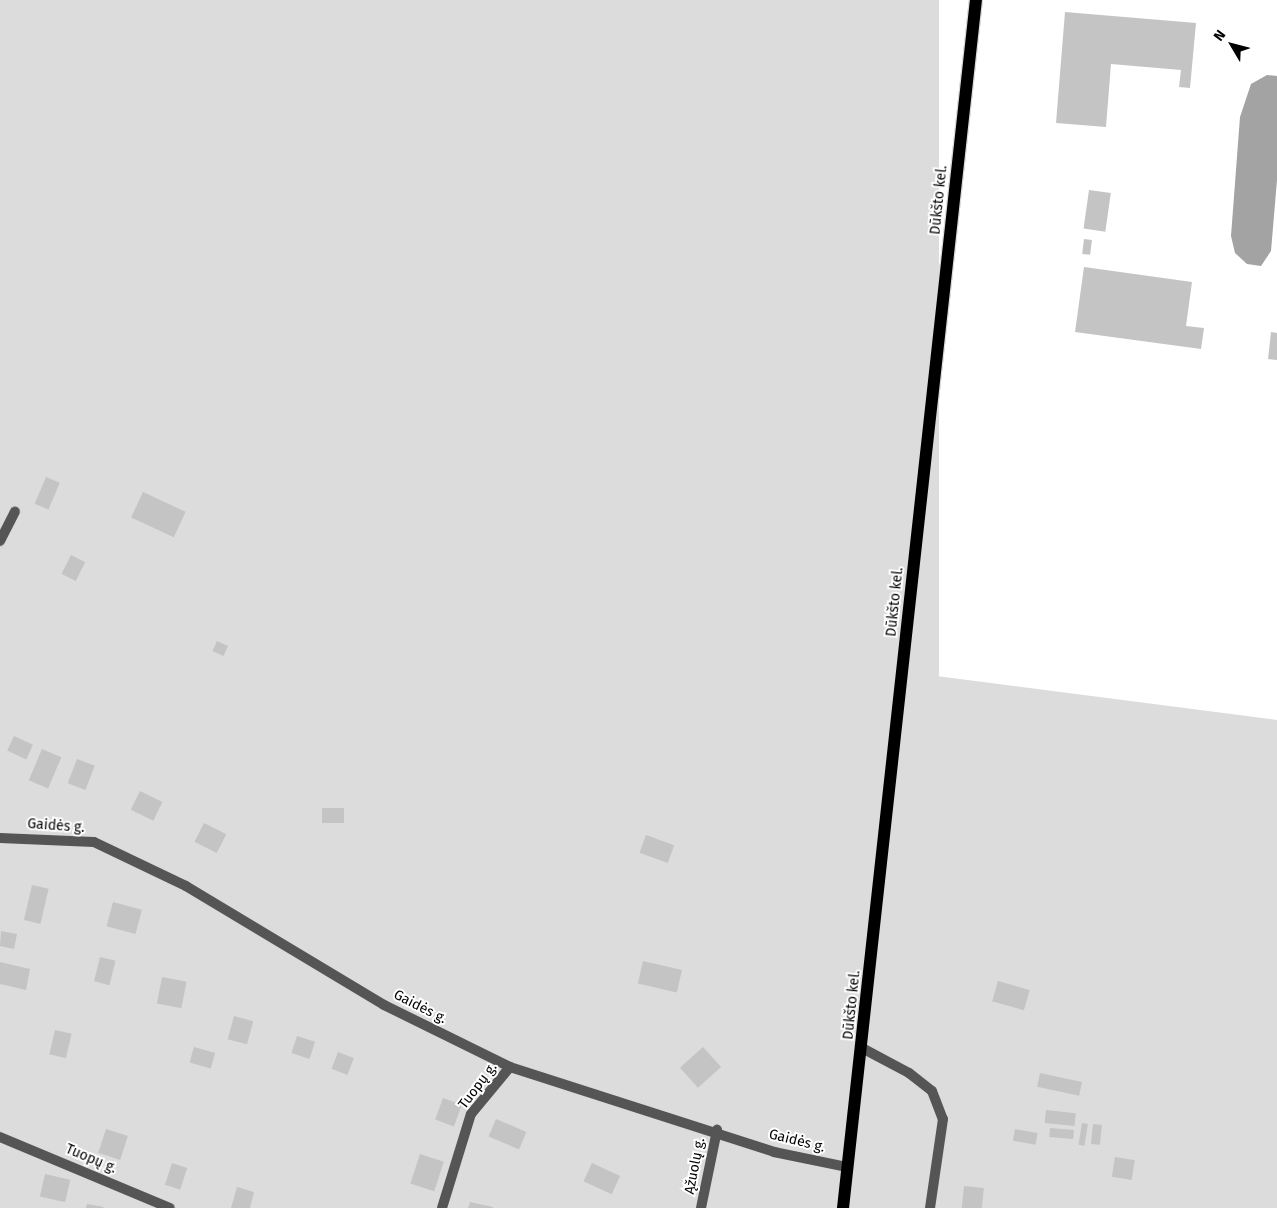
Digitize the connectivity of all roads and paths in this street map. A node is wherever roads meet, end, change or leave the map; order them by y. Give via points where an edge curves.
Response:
1 (976, 0) edge
2 (15, 512) dead end
3 (0, 541) edge
4 (0, 838) edge
5 (862, 1048) junction
6 (510, 1067) junction
7 (717, 1130) junction
8 (0, 1138) edge
9 (848, 1166) junction
10 (170, 1208) edge
11 (442, 1208) edge
12 (701, 1208) edge
13 (843, 1208) edge
14 (930, 1208) edge

1 - 5 main road, Dūkšto kel.
2 - 3 street
4 - 6 street, Gaidės g. via 47,836 94,842 134,859 384,1005
5 - 9 main road, Dūkšto kel.
5 - 14 street via 910,1073 932,1091 943,1119
6 - 7 street, Gaidės g.
6 - 11 street, Tuopų g. via 471,1114
7 - 9 street, Gaidės g. via 774,1152
7 - 12 street, Ąžuolų g.
8 - 10 street, Tuopų g.
9 - 13 main road, Dūkšto kel.

